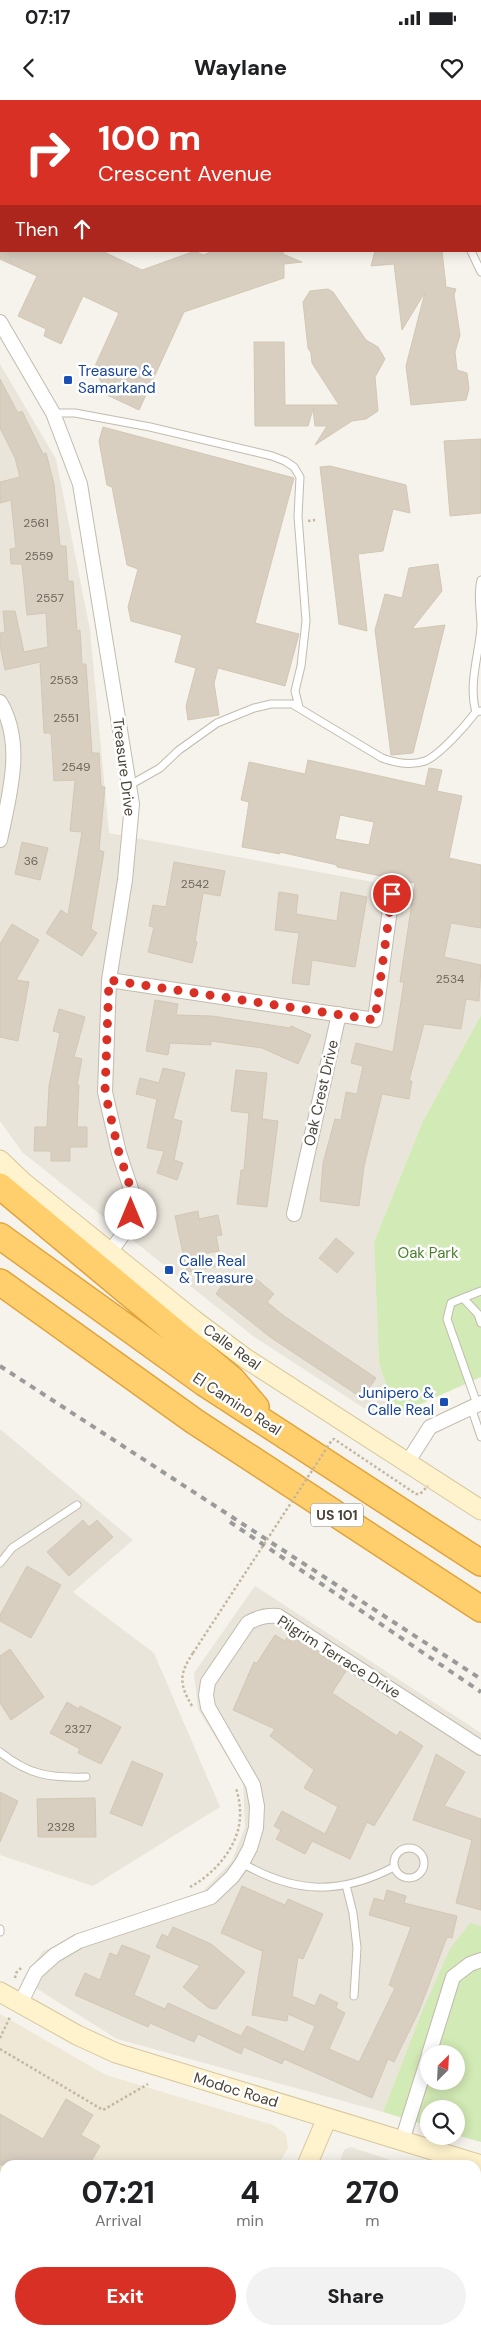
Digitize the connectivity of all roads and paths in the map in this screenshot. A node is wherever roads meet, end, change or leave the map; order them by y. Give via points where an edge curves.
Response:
1 (471, 252) edge
2 (481, 272) edge
3 (0, 322) edge
4 (53, 413) junction
5 (481, 580) edge
6 (480, 637) edge
7 (0, 702) edge
8 (299, 708) junction
9 (478, 711) edge
10 (130, 784) junction
11 (0, 840) edge
12 (392, 894) dead end
13 (109, 980) junction
14 (339, 1014) junction
15 (0, 1160) edge
16 (0, 1186) edge
17 (294, 1214) dead end
18 (0, 1236) edge
19 (110, 1252) junction
20 (0, 1282) edge
21 (481, 1291) edge
22 (463, 1298) junction
23 (0, 1300) edge
24 (481, 1323) edge
25 (476, 1405) edge
26 (194, 1421) junction
27 (274, 1428) junction
28 (481, 1437) edge
29 (407, 1463) junction
30 (428, 1486) dead end
31 (77, 1505) dead end
32 (481, 1510) edge
33 (0, 1563) edge
34 (481, 1563) edge
35 (481, 1609) edge
36 (195, 1711) dead end
37 (481, 1748) edge
38 (0, 1752) edge
39 (86, 1777) dead end
40 (236, 1788) dead end
41 (242, 1863) junction
42 (394, 1867) junction
43 (346, 1885) junction
44 (188, 1888) dead end
45 (481, 1960) edge
46 (26, 1962) dead end
47 (7, 1987) edge
48 (354, 1996) dead end
49 (15, 2010) junction
50 (0, 2038) edge
51 (432, 2045) edge
52 (0, 2049) edge
53 (420, 2083) edge
54 (148, 2084) dead end
55 (327, 2118) junction
56 (402, 2141) junction
57 (309, 2160) edge
58 (465, 2160) edge

1 - 2 lane
3 - 4 street, Treasure Drive
4 - 8 lane via 74,413 150,427 272,456 294,467 300,477 298,516 306,621 295,691
4 - 10 street, Treasure Drive via 80,484
5 - 6 lane
6 - 9 lane via 474,679 474,704
7 - 11 street via 10,726 14,754
8 - 9 lane via 382,758 405,764 431,757 457,736
8 - 10 lane via 292,704 271,704 217,723 160,768
10 - 13 street, Treasure Drive via 131,821 126,880
12 - 14 street via 375,1020
13 - 14 street
13 - 19 street, Treasure Drive via 105,1092 133,1195 128,1224
14 - 17 street, Oak Crest Drive
15 - 19 street, Calle Real via 24,1184
16 - 27 highway via 232,1379
18 - 27 highway, El Camino Real / US 101 via 151,1346
19 - 29 street, Calle Real via 245,1358
20 - 26 highway, US 101
21 - 22 lane
22 - 24 lane via 478,1314
22 - 25 lane via 451,1303 447,1318
23 - 26 highway
25 - 28 lane
25 - 29 street via 430,1427
26 - 35 highway, US 101
27 - 34 highway, El Camino Real / US 101
29 - 32 street, Calle Real
30 - 36 path, bridge via 416,1494 332,1440 183,1668 185,1694
31 - 33 lane via 12,1548
37 - 41 street, Pilgrim Terrace Drive via 278,1616 257,1617 248,1623 208,1682 206,1695 208,1707 253,1785 257,1806 256,1828
38 - 39 lane via 39,1774 57,1778
40 - 44 path via 240,1812 236,1836 217,1866 202,1881
41 - 43 lane via 260,1874 288,1883 316,1887
41 - 49 street, Pilgrim Terrace Drive via 211,1896 79,1941 55,1955 36,1972
42 - 42 lane via 394,1858 404,1848 418,1850 424,1858 420,1873 410,1878 400,1876
42 - 43 lane via 368,1880
43 - 48 lane via 357,1948
45 - 51 street via 453,1977
46 - 47 path
47 - 49 street, Modoc Road
49 - 50 path
49 - 55 street, Modoc Road via 116,2053
52 - 54 path via 103,2110
53 - 56 street
55 - 56 street, Modoc Road
55 - 57 street
56 - 58 street, Modoc Road

